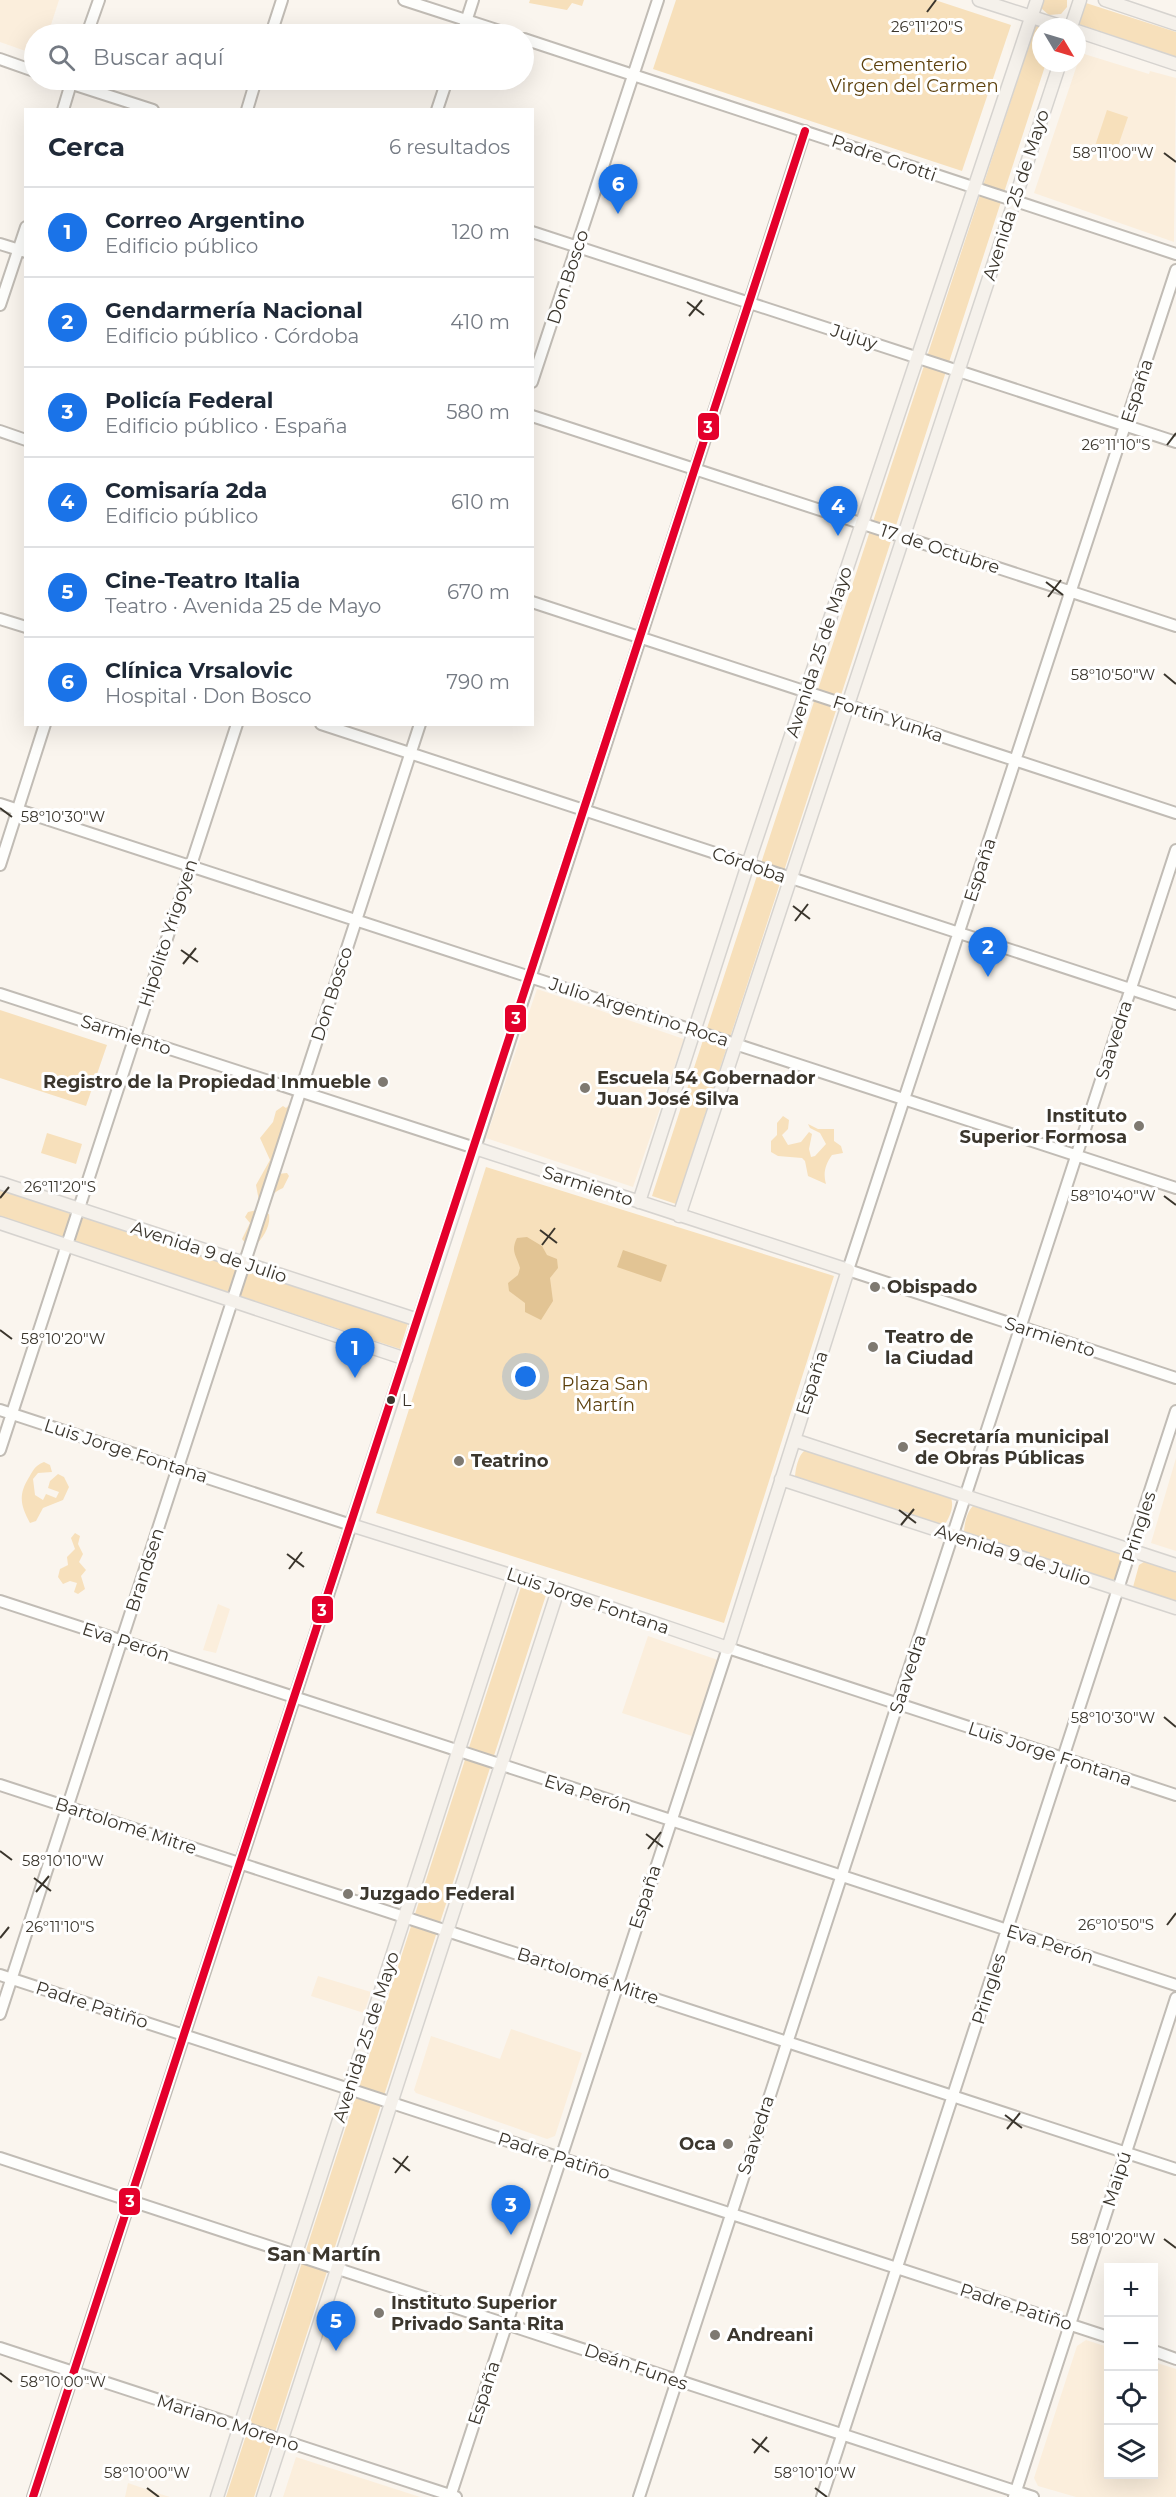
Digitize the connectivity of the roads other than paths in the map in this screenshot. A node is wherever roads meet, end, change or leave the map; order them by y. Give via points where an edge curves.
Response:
1 (99, 0) edge
2 (282, 0) edge
3 (404, 0) edge
4 (473, 0) edge
5 (658, 0) edge
6 (979, 0) edge
7 (1037, 0) edge
8 (1080, 0) edge
9 (1105, 0) edge
10 (1030, 16) junction
11 (1036, 18) edge
12 (1074, 18) edge
13 (466, 21) junction
14 (91, 24) edge
15 (274, 24) edge
16 (465, 24) edge
17 (476, 24) edge
18 (1176, 24) edge
19 (1086, 35) edge
20 (534, 42) edge
21 (0, 59) edge
22 (1176, 64) edge
23 (24, 67) edge
24 (1056, 72) edge
25 (634, 75) junction
26 (66, 90) edge
27 (94, 90) edge
28 (253, 90) edge
29 (444, 90) edge
30 (63, 108) edge
31 (147, 108) edge
32 (248, 108) edge
33 (438, 108) edge
34 (805, 131) junction
35 (973, 188) junction
36 (1014, 202) junction
37 (534, 233) edge
38 (0, 244) edge
39 (578, 247) junction
40 (22, 251) edge
41 (1176, 254) edge
42 (1176, 270) edge
43 (750, 303) junction
44 (0, 304) edge
45 (917, 358) junction
46 (958, 371) junction
47 (534, 376) edge
48 (534, 417) edge
49 (1126, 426) junction
50 (0, 431) edge
51 (24, 439) edge
52 (1176, 442) edge
53 (695, 469) junction
54 (862, 523) junction
55 (903, 537) junction
56 (1071, 592) junction
57 (534, 603) edge
58 (0, 619) edge
59 (24, 626) edge
60 (1176, 626) edge
61 (640, 638) junction
62 (805, 693) junction
63 (847, 706) junction
64 (44, 726) edge
65 (236, 726) edge
66 (327, 726) edge
67 (419, 726) edge
68 (410, 753) junction
69 (1016, 760) junction
70 (0, 804) edge
71 (18, 809) junction
72 (583, 810) junction
73 (1176, 813) edge
74 (1176, 850) edge
75 (748, 864) junction
76 (0, 865) edge
77 (190, 865) junction
78 (790, 879) junction
79 (356, 919) junction
80 (960, 933) junction
81 (529, 976) junction
82 (1131, 990) junction
83 (0, 994) edge
84 (1176, 1004) edge
85 (695, 1030) junction
86 (135, 1039) junction
87 (736, 1043) junction
88 (301, 1091) junction
89 (906, 1098) junction
90 (475, 1148) junction
91 (1078, 1155) junction
92 (0, 1183) edge
93 (1176, 1188) edge
94 (639, 1202) junction
95 (80, 1209) junction
96 (679, 1216) junction
97 (0, 1223) edge
98 (67, 1245) junction
99 (244, 1264) junction
100 (848, 1270) junction
101 (233, 1299) junction
102 (418, 1320) junction
103 (1021, 1328) junction
104 (406, 1359) junction
105 (1176, 1378) edge
106 (0, 1410) edge
107 (1176, 1412) edge
108 (12, 1414) junction
109 (794, 1440) junction
110 (0, 1450) edge
111 (178, 1468) junction
112 (782, 1479) junction
113 (966, 1496) junction
114 (351, 1525) junction
115 (953, 1536) junction
116 (1132, 1551) junction
117 (1176, 1566) edge
118 (515, 1576) junction
119 (558, 1590) junction
120 (1119, 1590) junction
121 (0, 1601) edge
122 (1176, 1608) edge
123 (122, 1640) junction
124 (728, 1648) junction
125 (294, 1698) junction
126 (899, 1705) junction
127 (458, 1751) junction
128 (1065, 1758) junction
129 (501, 1766) junction
130 (0, 1785) edge
131 (1176, 1795) edge
132 (68, 1807) junction
133 (670, 1821) junction
134 (240, 1862) junction
135 (841, 1877) junction
136 (405, 1916) junction
137 (447, 1930) junction
138 (1008, 1930) junction
139 (0, 1974) edge
140 (12, 1978) junction
141 (1176, 1985) edge
142 (616, 1986) junction
143 (1176, 1998) edge
144 (0, 2014) edge
145 (182, 2035) junction
146 (788, 2042) junction
147 (349, 2088) junction
148 (954, 2096) junction
149 (391, 2102) junction
150 (1126, 2152) junction
151 (0, 2158) edge
152 (560, 2159) junction
153 (1176, 2169) edge
154 (129, 2200) junction
155 (730, 2214) junction
156 (295, 2255) junction
157 (337, 2268) junction
158 (896, 2268) junction
159 (506, 2323) junction
160 (1070, 2324) junction
161 (1104, 2336) edge
162 (0, 2349) edge
163 (1158, 2352) edge
164 (1176, 2359) edge
165 (74, 2372) junction
166 (677, 2381) junction
167 (239, 2426) junction
168 (843, 2434) junction
169 (282, 2440) junction
170 (1015, 2494) edge
171 (452, 2496) edge
172 (33, 2497) edge
173 (217, 2497) edge
174 (263, 2497) edge
175 (639, 2497) edge
176 (822, 2497) edge
177 (1033, 2497) edge

1 - 14 street
2 - 15 street
3 - 13 street
4 - 13 street
5 - 25 street, Don Bosco
6 - 10 main road
7 - 10 main road, Avenida 25 de Mayo
8 - 12 main road
9 - 18 main road
10 - 11 main road
10 - 35 main road, Avenida 25 de Mayo
13 - 16 street
13 - 17 street
19 - 22 main road
20 - 25 street, Padre Grotti
21 - 23 street
24 - 36 main road, Avenida 25 de Mayo
25 - 34 street, Padre Grotti
25 - 39 street, Don Bosco
26 - 30 street
27 - 31 street
28 - 32 street
29 - 33 street
34 - 35 street, Padre Grotti
34 - 43 street
35 - 36 street, Padre Grotti
35 - 45 main road, Avenida 25 de Mayo
36 - 41 street, Padre Grotti
36 - 46 main road, Avenida 25 de Mayo
37 - 39 street, Jujuy
38 - 40 street
39 - 43 street, Jujuy
39 - 47 street, Don Bosco
40 - 44 street
42 - 49 street, España
43 - 45 street, Jujuy
43 - 53 street
45 - 46 street, Jujuy
45 - 54 main road, Avenida 25 de Mayo
46 - 49 street, Jujuy
46 - 55 main road, Avenida 25 de Mayo
48 - 53 street, 17 de Octubre
49 - 52 street, Jujuy
49 - 56 street, España
50 - 51 street
53 - 54 street, 17 de Octubre
53 - 61 street
54 - 55 street, 17 de Octubre
54 - 62 main road, Avenida 25 de Mayo
55 - 56 street, 17 de Octubre
55 - 63 main road, Avenida 25 de Mayo
56 - 60 street, 17 de Octubre
56 - 69 street, España
57 - 61 street, Fortín Yunka
58 - 59 street
61 - 62 street, Fortín Yunka
61 - 72 street
62 - 63 street, Fortín Yunka
62 - 75 main road, Avenida 25 de Mayo
63 - 69 street, Fortín Yunka
63 - 78 main road, Avenida 25 de Mayo
64 - 71 street
65 - 77 street, Hipólito Yrigoyen
66 - 68 street, Córdoba
67 - 68 street, Don Bosco
68 - 72 street, Córdoba
68 - 79 street, Don Bosco
69 - 73 street, Fortín Yunka
69 - 80 street, España
70 - 71 street, Julio Argentino Roca
71 - 76 street
71 - 77 street, Julio Argentino Roca
72 - 75 street, Córdoba
72 - 81 street
74 - 82 street, Saavedra
75 - 78 street, Córdoba
75 - 85 main road, Avenida 25 de Mayo
77 - 79 street, Julio Argentino Roca
77 - 86 street, Hipólito Yrigoyen
78 - 80 street, Córdoba
78 - 87 main road, Avenida 25 de Mayo
79 - 81 street, Julio Argentino Roca
79 - 88 street, Don Bosco
80 - 82 street, Córdoba
80 - 89 street, España
81 - 85 street, Julio Argentino Roca
81 - 90 street
82 - 84 street, Córdoba
82 - 91 street, Saavedra
83 - 86 street, Sarmiento
85 - 87 street, Julio Argentino Roca
85 - 94 main road, Avenida 25 de Mayo
86 - 88 street, Sarmiento
86 - 95 street, Hipólito Yrigoyen
87 - 89 street, Julio Argentino Roca
87 - 96 main road, Avenida 25 de Mayo
88 - 90 street, Sarmiento
88 - 99 street, Don Bosco
89 - 91 street, Julio Argentino Roca
89 - 100 street, España
90 - 94 main road, Sarmiento
90 - 102 main road
91 - 93 street, Julio Argentino Roca
91 - 103 street, Saavedra
92 - 95 main road, Avenida 9 de Julio
94 - 96 main road, Sarmiento
95 - 98 street, Hipólito Yrigoyen
95 - 99 main road, Avenida 9 de Julio
96 - 100 main road, Sarmiento
97 - 98 main road, Avenida 9 de Julio
98 - 101 main road, Avenida 9 de Julio
98 - 108 street, Hipólito Yrigoyen
99 - 101 street, Brandsen
99 - 102 main road, Avenida 9 de Julio
100 - 103 street, Sarmiento
100 - 109 main road, España
101 - 104 main road, Avenida 9 de Julio
101 - 111 street, Brandsen
102 - 104 main road
103 - 105 street, Sarmiento
103 - 113 street, Saavedra
104 - 114 main road
106 - 108 street, Luis Jorge Fontana
107 - 116 street, Pringles
108 - 110 street, Hipólito Yrigoyen
108 - 111 street, Luis Jorge Fontana
109 - 112 main road, España
109 - 113 main road
111 - 114 street, Luis Jorge Fontana
111 - 123 street, Brandsen
112 - 115 main road, Avenida 9 de Julio
112 - 124 main road, España
113 - 115 street, Saavedra
113 - 116 main road
114 - 118 main road, Luis Jorge Fontana
114 - 125 street
115 - 120 main road, Avenida 9 de Julio
115 - 126 street, Saavedra
116 - 117 main road
116 - 120 street, Pringles
118 - 119 main road, Luis Jorge Fontana
118 - 127 main road, Avenida 25 de Mayo
119 - 124 main road, Luis Jorge Fontana
119 - 129 main road
120 - 122 main road, Avenida 9 de Julio
120 - 128 street, Pringles
121 - 123 street, Eva Perón
123 - 125 street, Eva Perón
123 - 132 street, Brandsen
124 - 126 street, Luis Jorge Fontana
124 - 133 street, España
125 - 127 street, Eva Perón
125 - 134 street
126 - 128 street, Luis Jorge Fontana
126 - 135 street, Saavedra
127 - 129 street, Eva Perón
127 - 136 main road, Avenida 25 de Mayo
128 - 131 street, Luis Jorge Fontana
128 - 138 street, Pringles
129 - 133 street, Eva Perón
129 - 137 main road
130 - 132 street, Bartolomé Mitre
132 - 134 street, Bartolomé Mitre
132 - 140 street, Brandsen
133 - 135 street, Eva Perón
133 - 142 street, España
134 - 136 street, Bartolomé Mitre
134 - 145 street
135 - 138 street, Eva Perón
135 - 146 street, Saavedra
136 - 137 street, Bartolomé Mitre
136 - 147 main road, Avenida 25 de Mayo
137 - 142 street, Bartolomé Mitre
137 - 149 main road
138 - 141 street, Eva Perón
138 - 148 street, Pringles
139 - 140 street, Padre Patiño
140 - 144 street, Brandsen
140 - 145 street, Padre Patiño
142 - 146 street, Bartolomé Mitre
142 - 152 street, España
143 - 150 street, Maipú
145 - 147 street, Padre Patiño
145 - 154 street
146 - 148 street, Bartolomé Mitre
146 - 155 street, Saavedra
147 - 149 street, Padre Patiño
147 - 156 main road, Avenida 25 de Mayo
148 - 150 street, Bartolomé Mitre
148 - 158 street, Pringles
149 - 152 street, Padre Patiño
149 - 157 main road
150 - 153 street, Bartolomé Mitre
150 - 160 street, Maipú
151 - 154 street, Deán Funes
152 - 155 street, Padre Patiño
152 - 159 street, España
154 - 156 street, Deán Funes
154 - 165 street
155 - 158 street, Padre Patiño
155 - 166 street, Saavedra
156 - 157 street, Deán Funes
156 - 167 main road, Avenida 25 de Mayo
157 - 159 street, Deán Funes
157 - 169 main road
158 - 160 street, Padre Patiño
158 - 168 street, Pringles
159 - 166 street, Deán Funes
159 - 171 street, España
160 - 161 street, Padre Patiño
160 - 170 street, Maipú
162 - 165 street, Mariano Moreno
163 - 164 street
165 - 167 street, Mariano Moreno
165 - 172 street
166 - 168 street, Deán Funes
166 - 175 street, Saavedra
167 - 169 street, Mariano Moreno
167 - 173 main road, Avenida 25 de Mayo
168 - 170 street, Deán Funes
168 - 176 street, Pringles
169 - 171 street, Mariano Moreno
169 - 174 main road
170 - 177 street, Deán Funes

